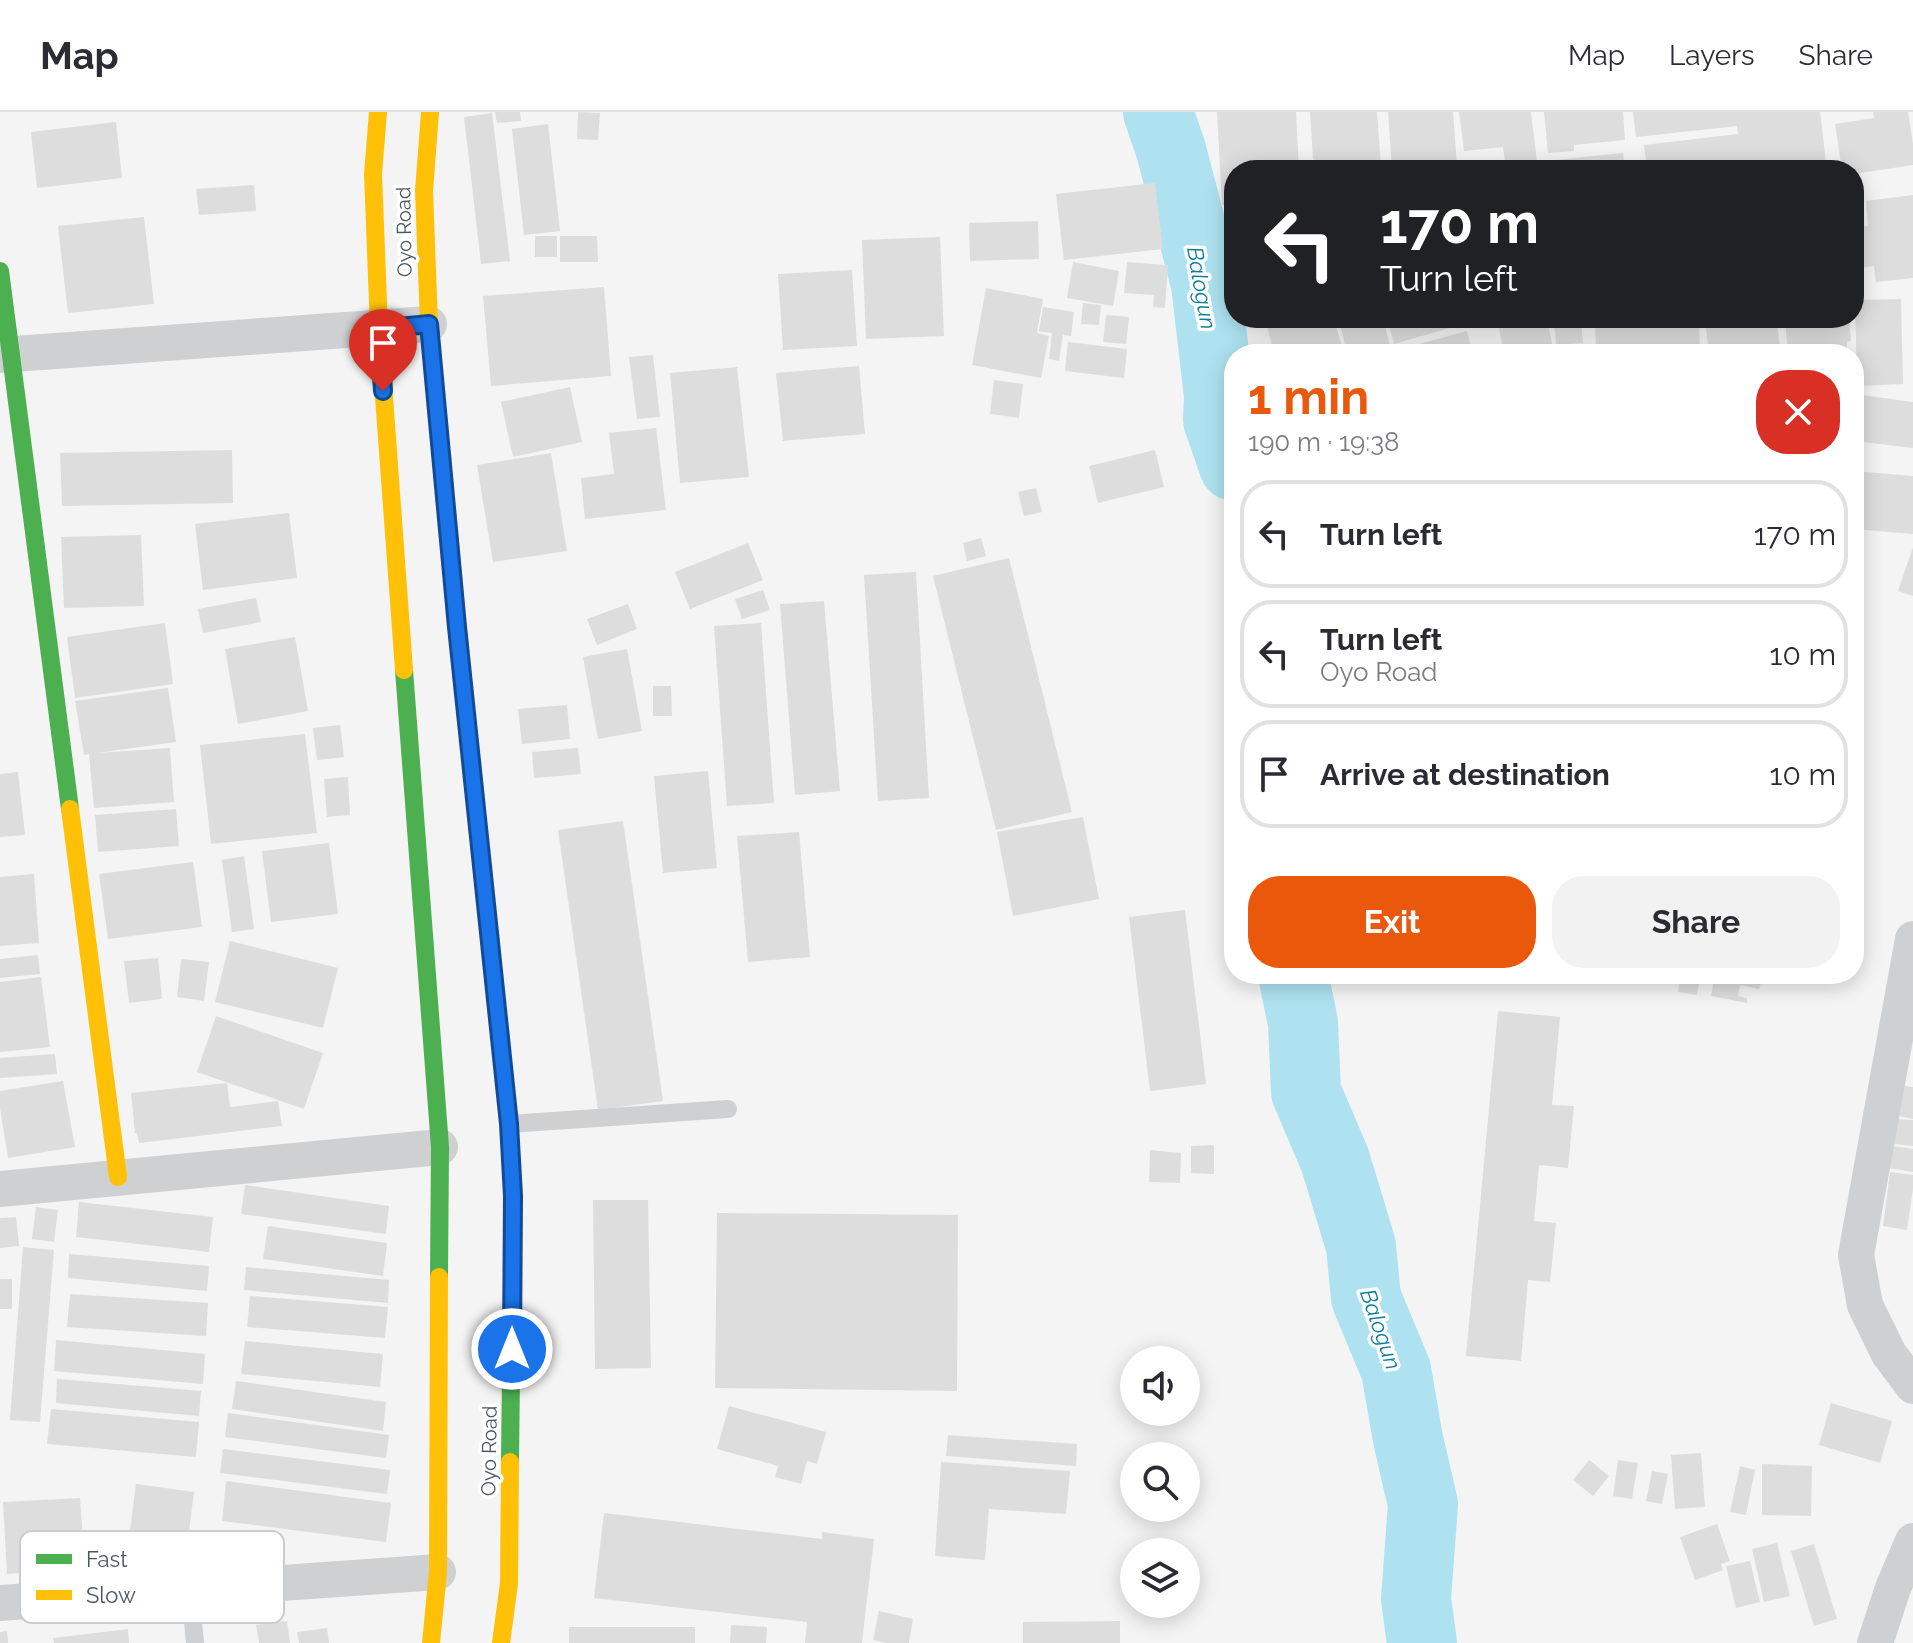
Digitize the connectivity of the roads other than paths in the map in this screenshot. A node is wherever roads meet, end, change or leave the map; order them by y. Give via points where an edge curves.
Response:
1 (378, 112) edge
2 (430, 112) edge
3 (0, 271) edge
4 (429, 324) junction
5 (379, 329) junction
6 (5, 354) edge
7 (1913, 939) edge
8 (728, 1109) dead end
9 (509, 1124) junction
10 (440, 1147) junction
11 (118, 1177) junction
12 (0, 1189) edge
13 (1913, 1386) edge
14 (1913, 1541) edge
15 (438, 1572) junction
16 (284, 1583) edge
17 (20, 1602) edge
18 (0, 1603) edge
19 (193, 1623) edge
20 (195, 1643) edge
21 (431, 1643) edge
22 (501, 1643) edge
23 (1875, 1643) edge

1 - 5 main road, Oyo Road via 373,174
2 - 4 main road, Oyo Road via 424,191
3 - 6 main road
4 - 5 street
4 - 9 main road, Oyo Road
5 - 6 street
5 - 10 main road, Oyo Road
6 - 11 main road
7 - 13 street via 1856,1255 1865,1305 1889,1354
8 - 9 lane
9 - 22 main road, Oyo Road via 511,1503
10 - 11 street
10 - 15 main road, Oyo Road
11 - 12 street
14 - 23 street
15 - 16 street
15 - 21 main road, Oyo Road
17 - 18 street
19 - 20 lane

